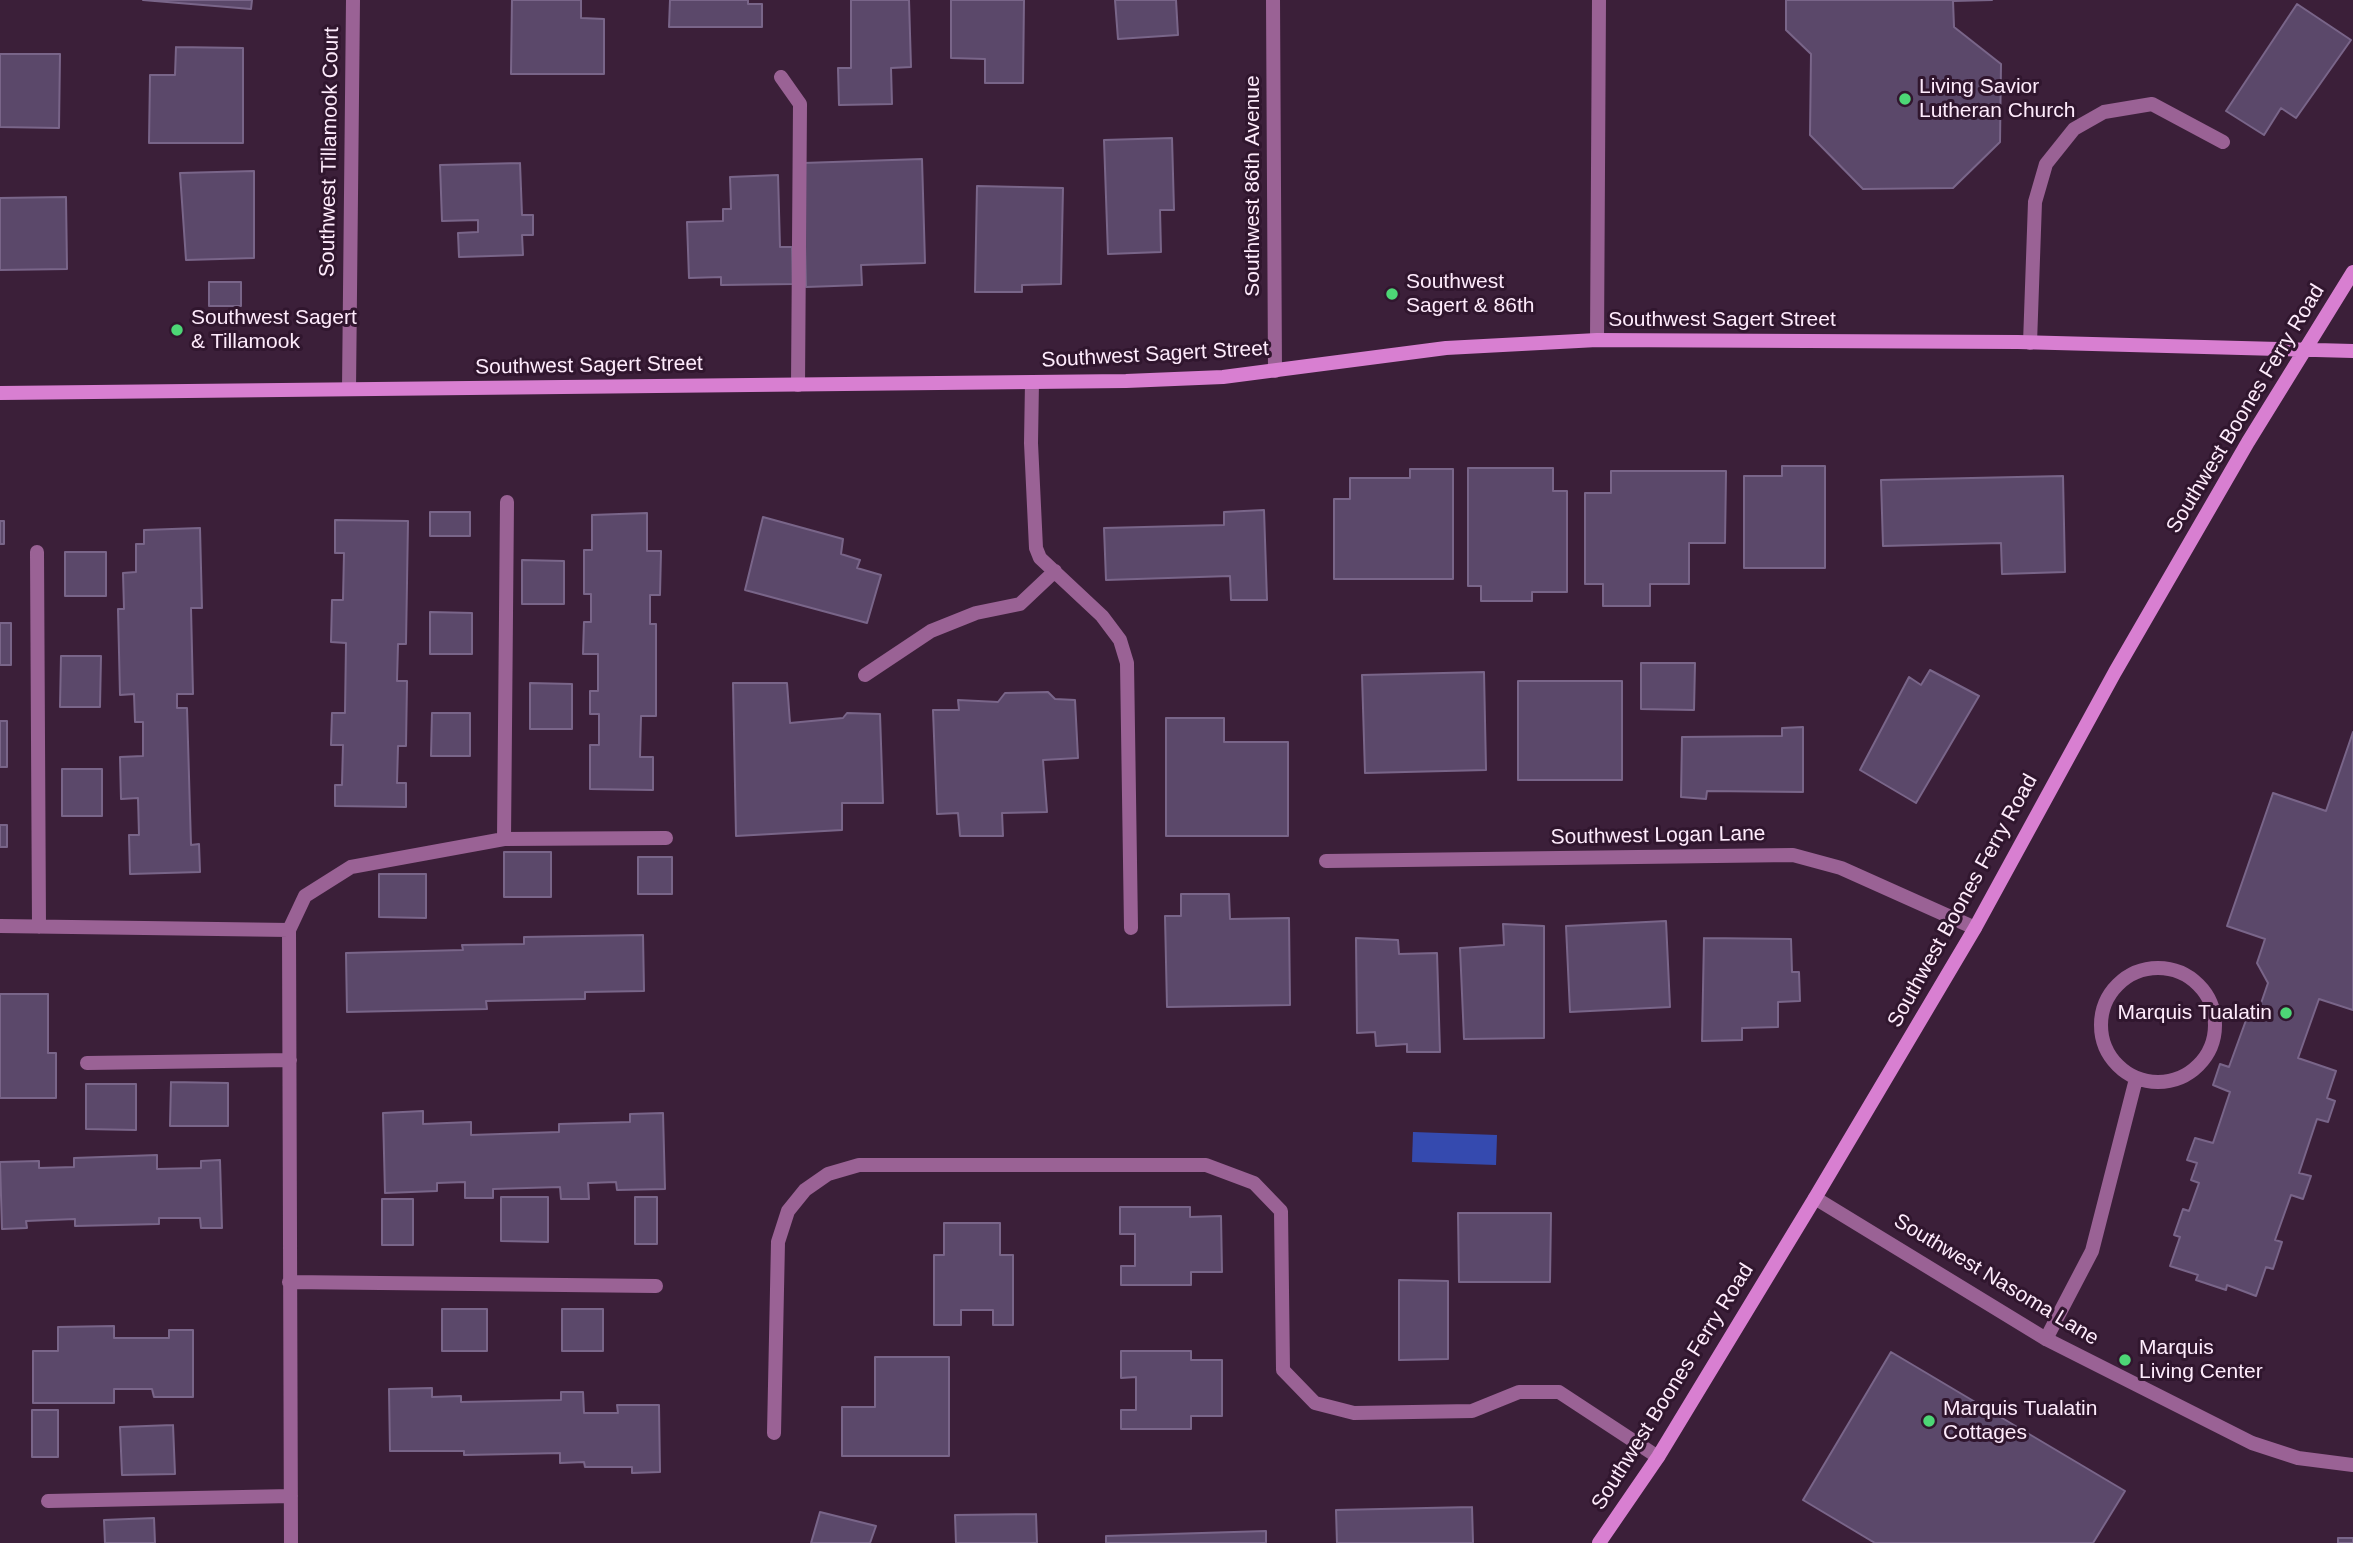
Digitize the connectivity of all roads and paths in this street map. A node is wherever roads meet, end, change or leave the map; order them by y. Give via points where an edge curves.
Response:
1 (353, 0) edge
2 (1273, 0) edge
3 (1599, 0) edge
4 (781, 77) dead end
5 (2223, 142) dead end
6 (2353, 272) edge
7 (1597, 340) junction
8 (2030, 343) junction
9 (2307, 349) junction
10 (2353, 351) edge
11 (1275, 371) junction
12 (1032, 382) junction
13 (798, 385) junction
14 (349, 389) junction
15 (0, 394) edge
16 (507, 502) dead end
17 (37, 552) dead end
18 (1055, 571) junction
19 (865, 675) dead end
20 (666, 838) dead end
21 (504, 839) junction
22 (1326, 861) dead end
23 (0, 926) edge
24 (39, 926) junction
25 (1131, 928) dead end
26 (1975, 928) junction
27 (289, 930) junction
28 (290, 1060) junction
29 (87, 1063) dead end
30 (2136, 1079) junction
31 (1815, 1198) junction
32 (289, 1282) junction
33 (656, 1286) dead end
34 (2046, 1339) junction
35 (774, 1433) dead end
36 (1658, 1457) junction
37 (2353, 1465) edge
38 (291, 1496) junction
39 (48, 1501) dead end
40 (291, 1543) edge
41 (1599, 1543) edge

1 - 14 street, Southwest Tillamook Court
2 - 11 street, Southwest 86th Avenue
3 - 7 street
4 - 13 street via 800,104
5 - 8 street via 2152,104 2104,112 2074,129 2046,164 2035,202
6 - 9 main road, Southwest Boones Ferry Road
7 - 8 main road, Southwest Sagert Street
7 - 11 main road, Southwest Sagert Street via 1446,348
8 - 9 main road, Southwest Sagert Street
9 - 10 main road, Southwest Sagert Street
9 - 26 main road, Southwest Boones Ferry Road via 2115,672
11 - 12 main road, Southwest Sagert Street via 1209,378
12 - 13 main road, Southwest Sagert Street
12 - 18 street via 1036,548
13 - 14 main road, Southwest Sagert Street
14 - 15 main road, Southwest Sagert Street
16 - 21 street
17 - 24 street
18 - 19 street via 1020,604 976,613 931,631
18 - 25 street via 1113,629 1127,663
20 - 21 street
21 - 27 street via 351,867 305,896
22 - 26 street, Southwest Logan Lane via 1793,855 1841,868
23 - 24 street
24 - 27 street
26 - 31 main road, Southwest Boones Ferry Road
27 - 28 street
28 - 29 street
28 - 32 street
30 - 30 street via 2159,1083 2181,1078 2199,1065 2211,1046 2216,1024 2211,1002 2198,983 2179,971 2157,967 2134,972 2116,985 2104,1004 2100,1026 2104,1048 2117,1066
30 - 34 street via 2092,1251
31 - 34 street, Southwest Nasoma Lane
31 - 36 main road, Southwest Boones Ferry Road
32 - 33 street
32 - 38 street
34 - 37 street, Southwest Nasoma Lane via 2252,1443 2298,1458
35 - 36 street via 778,1242 788,1211 805,1190 828,1174 859,1164 1206,1165 1254,1183 1281,1211 1283,1370 1315,1403 1354,1413 1472,1411 1519,1392 1559,1392
36 - 41 main road, Southwest Boones Ferry Road
38 - 39 street
38 - 40 street

